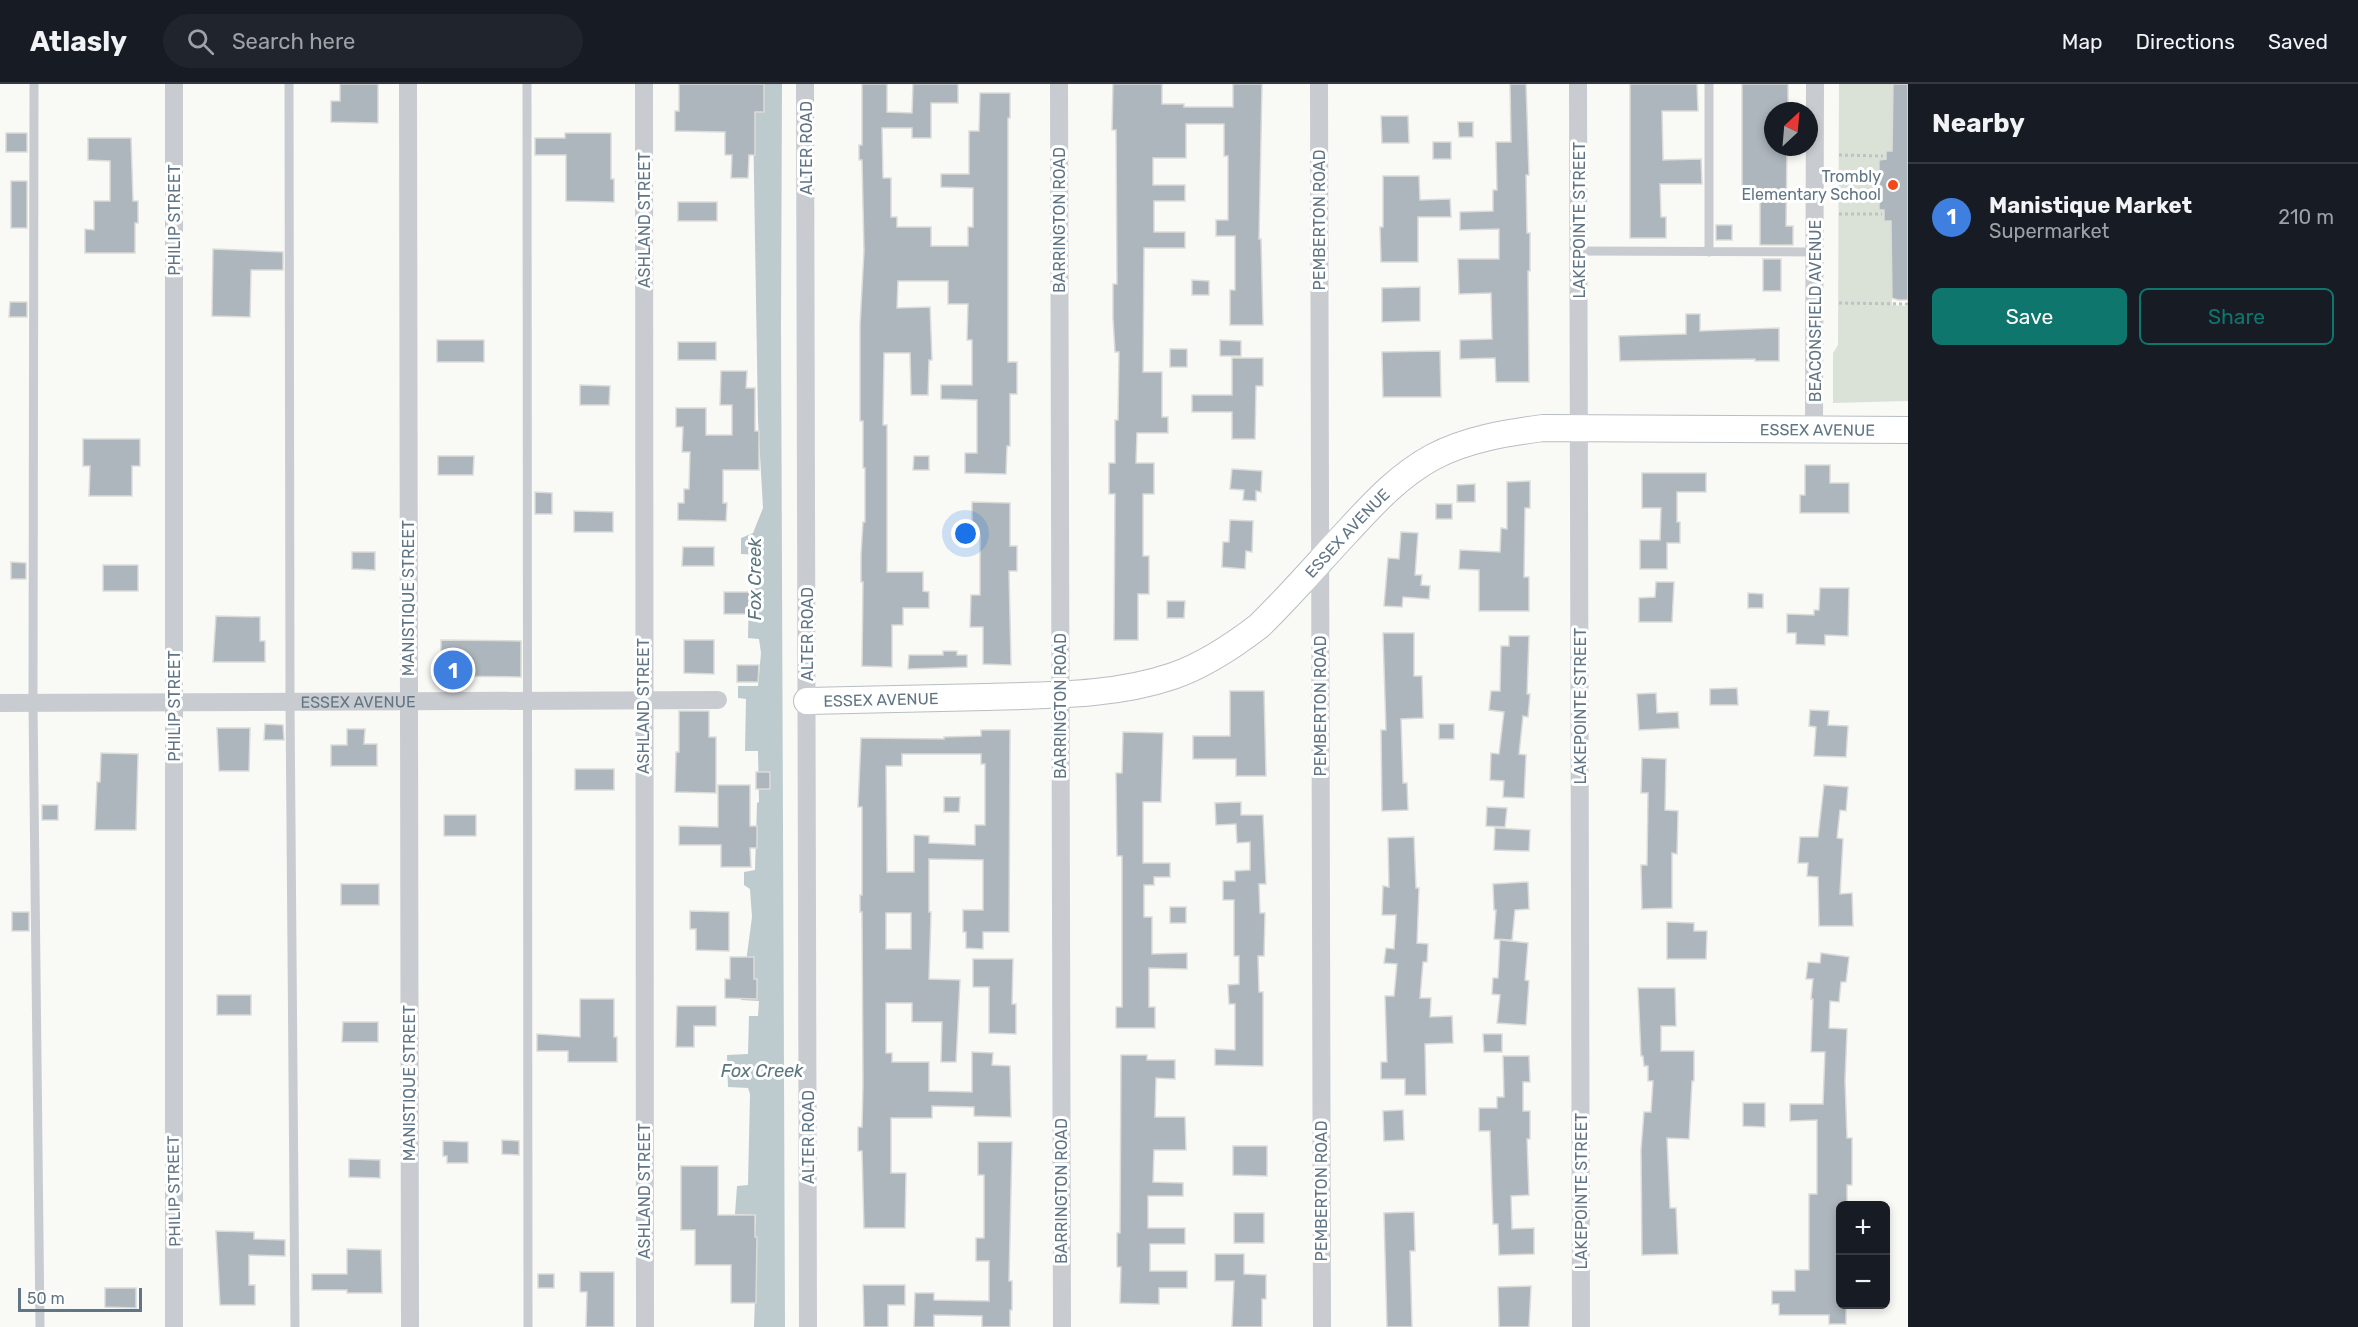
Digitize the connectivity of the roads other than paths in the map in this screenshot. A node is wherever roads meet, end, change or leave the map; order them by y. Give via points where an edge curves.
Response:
1 (34, 84) edge
2 (174, 84) edge
3 (290, 84) edge
4 (408, 84) edge
5 (527, 84) edge
6 (644, 84) edge
7 (805, 84) edge
8 (1059, 84) edge
9 (1319, 84) edge
10 (1578, 84) edge
11 (1709, 84) edge
12 (1815, 84) edge
13 (1579, 251) junction
14 (1709, 252) junction
15 (1815, 252) junction
16 (1579, 428) junction
17 (1814, 429) junction
18 (1908, 430) edge
19 (1320, 561) junction
20 (1060, 694) junction
21 (527, 700) junction
22 (644, 700) junction
23 (718, 700) dead end
24 (290, 701) junction
25 (408, 701) junction
26 (807, 701) junction
27 (174, 702) junction
28 (0, 703) edge
29 (33, 703) junction
30 (40, 1327) edge
31 (174, 1327) edge
32 (295, 1327) edge
33 (410, 1327) edge
34 (528, 1327) edge
35 (645, 1327) edge
36 (808, 1327) edge
37 (1062, 1327) edge
38 (1322, 1327) edge
39 (1581, 1327) edge

1 - 29 lane
2 - 27 street, PHILIP STREET
3 - 24 lane
4 - 25 street, MANISTIQUE STREET
5 - 21 lane
6 - 22 street, ASHLAND STREET
7 - 26 street, ALTER ROAD
8 - 20 street, BARRINGTON ROAD
9 - 19 street, PEMBERTON ROAD
10 - 13 street, LAKEPOINTE STREET
11 - 14 lane
12 - 15 street, BEACONSFIELD AVENUE
13 - 14 lane
13 - 16 street, LAKEPOINTE STREET
14 - 15 lane
15 - 17 street, BEACONSFIELD AVENUE
16 - 17 street, ESSEX AVENUE
16 - 19 street, ESSEX AVENUE via 1504,433 1434,457 1383,493
16 - 39 street, LAKEPOINTE STREET
17 - 18 street, ESSEX AVENUE
19 - 20 street, ESSEX AVENUE via 1259,626 1205,662 1140,686
19 - 38 street, PEMBERTON ROAD
20 - 26 street, ESSEX AVENUE
20 - 37 street, BARRINGTON ROAD
21 - 22 street, ESSEX AVENUE
21 - 25 street, ESSEX AVENUE
21 - 34 lane
22 - 23 street, ESSEX AVENUE
22 - 35 street, ASHLAND STREET
24 - 25 street, ESSEX AVENUE
24 - 27 street, ESSEX AVENUE
24 - 32 lane
25 - 33 street, MANISTIQUE STREET
26 - 36 street, ALTER ROAD
27 - 29 street, ESSEX AVENUE
27 - 31 street, PHILIP STREET
28 - 29 street, ESSEX AVENUE
29 - 30 lane

